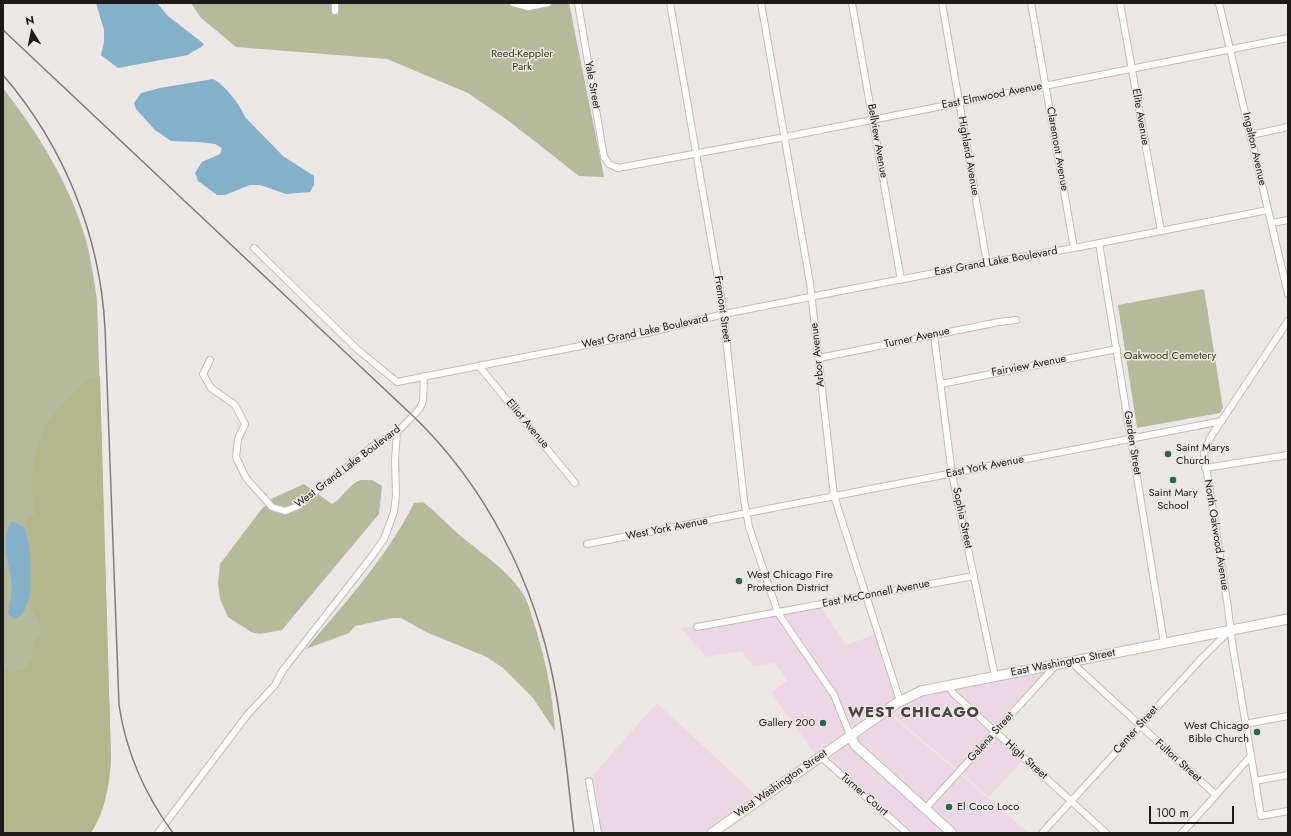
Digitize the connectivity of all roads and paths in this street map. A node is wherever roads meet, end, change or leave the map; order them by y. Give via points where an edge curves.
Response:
1 (335, 3) edge
2 (513, 3) edge
3 (548, 3) edge
4 (578, 3) edge
5 (670, 3) edge
6 (761, 3) edge
7 (852, 3) edge
8 (942, 3) edge
9 (1031, 3) edge
10 (1120, 3) edge
11 (1219, 3) edge
12 (335, 12) dead end
13 (1288, 38) edge
14 (1230, 49) junction
15 (1132, 68) junction
16 (1045, 86) junction
17 (959, 103) junction
18 (873, 120) junction
19 (1288, 127) edge
20 (1251, 135) junction
21 (785, 137) junction
22 (696, 154) junction
23 (609, 164) joint
24 (1268, 210) junction
25 (1288, 220) edge
26 (1272, 224) junction
27 (1160, 231) junction
28 (1099, 243) junction
29 (254, 248) dead end
30 (1074, 248) junction
31 (987, 263) junction
32 (901, 280) junction
33 (1288, 294) edge
34 (812, 297) junction
35 (724, 314) junction
36 (1016, 320) dead end
37 (1288, 321) edge
38 (934, 335) junction
39 (1117, 349) junction
40 (819, 358) junction
41 (210, 360) dead end
42 (478, 366) junction
43 (424, 376) junction
44 (941, 384) junction
45 (1222, 421) junction
46 (397, 432) junction
47 (1132, 438) junction
48 (1288, 455) edge
49 (1205, 468) junction
50 (952, 474) junction
51 (575, 482) dead end
52 (834, 496) junction
53 (747, 513) junction
54 (587, 544) dead end
55 (974, 576) junction
56 (866, 596) junction
57 (778, 613) junction
58 (1288, 619) edge
59 (697, 627) dead end
60 (1231, 630) junction
61 (1164, 643) junction
62 (1070, 661) junction
63 (1057, 664) junction
64 (995, 676) junction
65 (948, 685) junction
66 (900, 701) junction
67 (1288, 716) edge
68 (1245, 724) junction
69 (1140, 726) junction
70 (995, 732) junction
71 (850, 735) junction
72 (820, 756) junction
73 (1250, 757) junction
74 (1288, 774) edge
75 (589, 781) dead end
76 (1255, 781) junction
77 (1216, 795) junction
78 (1072, 801) junction
79 (925, 809) junction
80 (1288, 811) edge
81 (158, 833) edge
82 (598, 833) edge
83 (712, 833) edge
84 (907, 833) edge
85 (952, 833) edge
86 (1042, 833) edge
87 (1106, 833) edge
88 (1182, 833) edge

1 - 12 street
2 - 3 street via 528,7
4 - 23 street, Yale Street via 603,154
5 - 22 street, Fremont Street
6 - 21 street, Arbor Avenue
7 - 18 street, Bellview Avenue
8 - 17 street, Highland Avenue
9 - 16 street, Claremont Avenue
10 - 15 street, Elite Avenue
11 - 14 street, Ingalton Avenue
13 - 14 street, East Elmwood Avenue
14 - 15 street, East Elmwood Avenue
14 - 20 street, Ingalton Avenue
15 - 16 street, East Elmwood Avenue
15 - 27 street, Elite Avenue
16 - 17 street, East Elmwood Avenue
16 - 30 street, Claremont Avenue
17 - 18 street, East Elmwood Avenue
17 - 31 street, Highland Avenue
18 - 21 street, East Elmwood Avenue
18 - 32 street, Bellview Avenue
19 - 20 street
20 - 24 street, Ingalton Avenue
21 - 22 street, East Elmwood Avenue
21 - 34 street, Arbor Avenue
22 - 23 street, East Elmwood Avenue via 618,168
22 - 35 street, Fremont Street
24 - 26 street, Ingalton Avenue
24 - 27 street, East Grand Lake Boulevard
25 - 26 street
26 - 33 street, Ingalton Avenue
27 - 28 street, East Grand Lake Boulevard
28 - 30 street, East Grand Lake Boulevard
28 - 39 street, Garden Street
29 - 43 street, West Grand Lake Boulevard via 357,348 396,382
30 - 31 street, East Grand Lake Boulevard
31 - 32 street, East Grand Lake Boulevard
32 - 34 street, East Grand Lake Boulevard
34 - 35 street, East Grand Lake Boulevard
34 - 40 street, Arbor Avenue
35 - 42 street, West Grand Lake Boulevard via 647,333
35 - 53 street, Fremont Street
36 - 38 street, Turner Avenue
37 - 45 street, North Oakwood Avenue
38 - 40 street, Turner Avenue
38 - 44 street, Sophia Street
39 - 44 street, Fairview Avenue
39 - 47 street, Garden Street
40 - 52 street, Arbor Avenue
41 - 46 street, West Grand Lake Boulevard via 203,374 210,388 235,405 244,424 238,439 236,457 246,478 272,507 285,511 298,506 373,446
42 - 43 street, West Grand Lake Boulevard
42 - 51 street, Elliot Avenue
43 - 46 street, West Grand Lake Boulevard via 420,408
44 - 50 street, Sophia Street
45 - 47 street, East York Avenue
45 - 49 street, North Oakwood Avenue via 1210,438 1204,453
46 - 81 street via 396,495 384,539 283,670 275,685 248,714
47 - 50 street, East York Avenue
47 - 61 street, Garden Street
48 - 49 street
49 - 60 street, North Oakwood Avenue
50 - 52 street, East York Avenue
50 - 55 street, Sophia Street
52 - 53 street, East York Avenue
52 - 56 street, Arbor Avenue
53 - 54 street, West York Avenue
53 - 57 street, Fremont Street via 749,527
55 - 56 street, East McConnell Avenue
55 - 64 street, Sophia Street
56 - 57 street, East McConnell Avenue
56 - 66 street, Arbor Avenue
57 - 59 street, East McConnell Avenue
57 - 71 street, Fremont Street via 834,695
58 - 60 main road, East Washington Street
60 - 61 main road, East Washington Street
60 - 68 street, North Oakwood Avenue
60 - 69 street, Center Street
61 - 62 main road, East Washington Street
62 - 63 main road, East Washington Street
62 - 69 street, Fulton Street
63 - 64 main road, East Washington Street
63 - 70 street, Galena Street
64 - 65 main road, East Washington Street
65 - 66 main road, East Washington Street via 922,690
65 - 70 street, High Street via 953,693
66 - 71 main road, East Washington Street
67 - 68 street
68 - 73 street, North Oakwood Avenue
69 - 77 street, Fulton Street
69 - 78 street, Center Street
70 - 78 street, High Street
70 - 79 street, Galena Street
71 - 72 main road, West Washington Street
71 - 79 main road via 855,745
72 - 83 main road, West Washington Street
72 - 84 street, Turner Court
73 - 76 street, North Oakwood Avenue
73 - 77 street
74 - 76 street
75 - 82 street
76 - 80 street, North Oakwood Avenue via 1261,816
77 - 88 street
78 - 86 street, Center Street
78 - 87 street, High Street
79 - 85 main road

